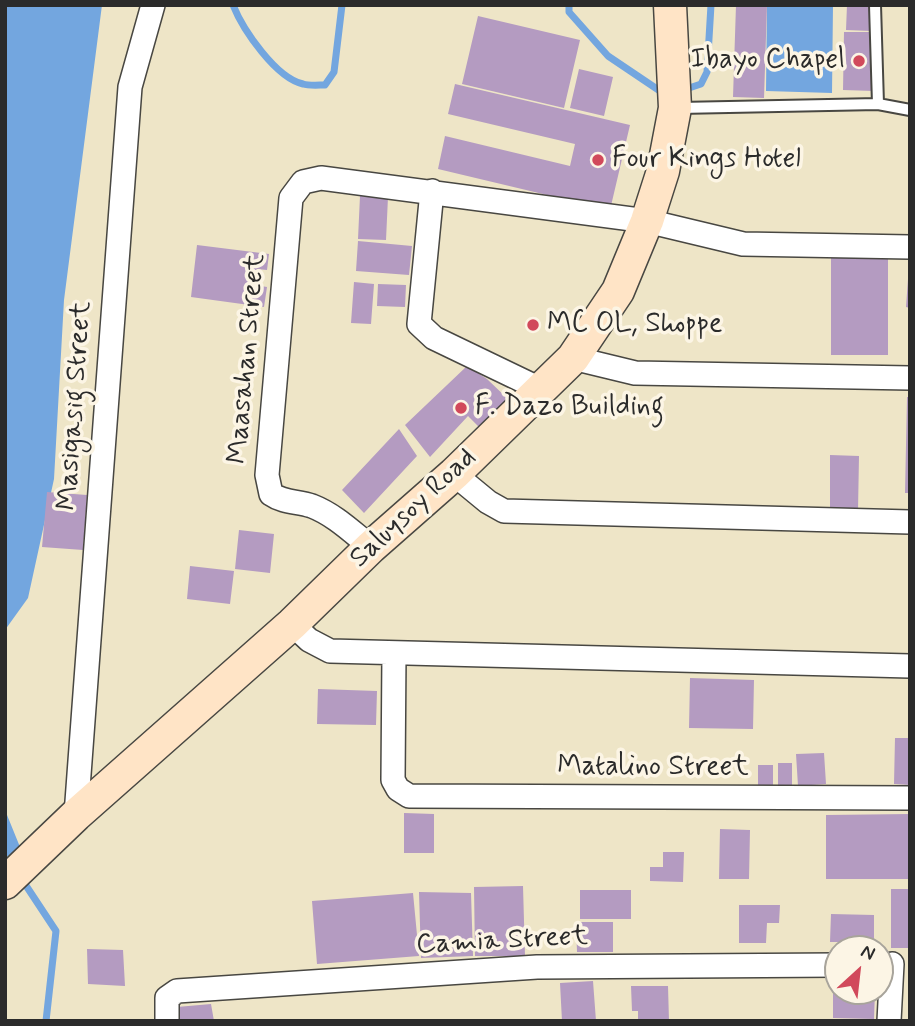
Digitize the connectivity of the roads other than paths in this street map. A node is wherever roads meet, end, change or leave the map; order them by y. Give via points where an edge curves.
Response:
1 (153, 5) edge
2 (670, 5) edge
3 (875, 5) edge
4 (878, 104) junction
5 (675, 108) junction
6 (910, 110) edge
7 (432, 191) junction
8 (647, 221) junction
9 (910, 247) edge
10 (573, 358) junction
11 (910, 379) edge
12 (540, 389) junction
13 (454, 474) junction
14 (910, 522) edge
15 (371, 547) junction
16 (292, 624) junction
17 (394, 653) junction
18 (910, 666) edge
19 (910, 798) edge
20 (76, 815) junction
21 (6, 883) edge
22 (824, 965) edge
23 (167, 1021) edge

1 - 20 street, Masigasig Street via 130,87
2 - 5 main road, Saluysoy Road
3 - 4 lane
4 - 5 lane
4 - 6 lane
5 - 8 main road, Saluysoy Road via 663,172
7 - 8 street
7 - 12 street via 419,324 434,338
7 - 15 street, Maasahan Street via 321,178 303,183 291,198 267,475 271,494 331,514
8 - 9 street via 743,244
8 - 10 main road, Saluysoy Road via 618,291
10 - 11 street via 635,373
10 - 12 main road, Saluysoy Road
12 - 13 main road, Saluysoy Road
13 - 14 street via 504,511
13 - 15 main road, Saluysoy Road
15 - 16 main road, Saluysoy Road
16 - 17 street via 330,651
16 - 20 main road, Saluysoy Road
17 - 18 street
17 - 19 street, Matalino Street via 393,779 409,796
20 - 21 main road, Saluysoy Road
22 - 23 street, Camia Street via 537,967 170,993

